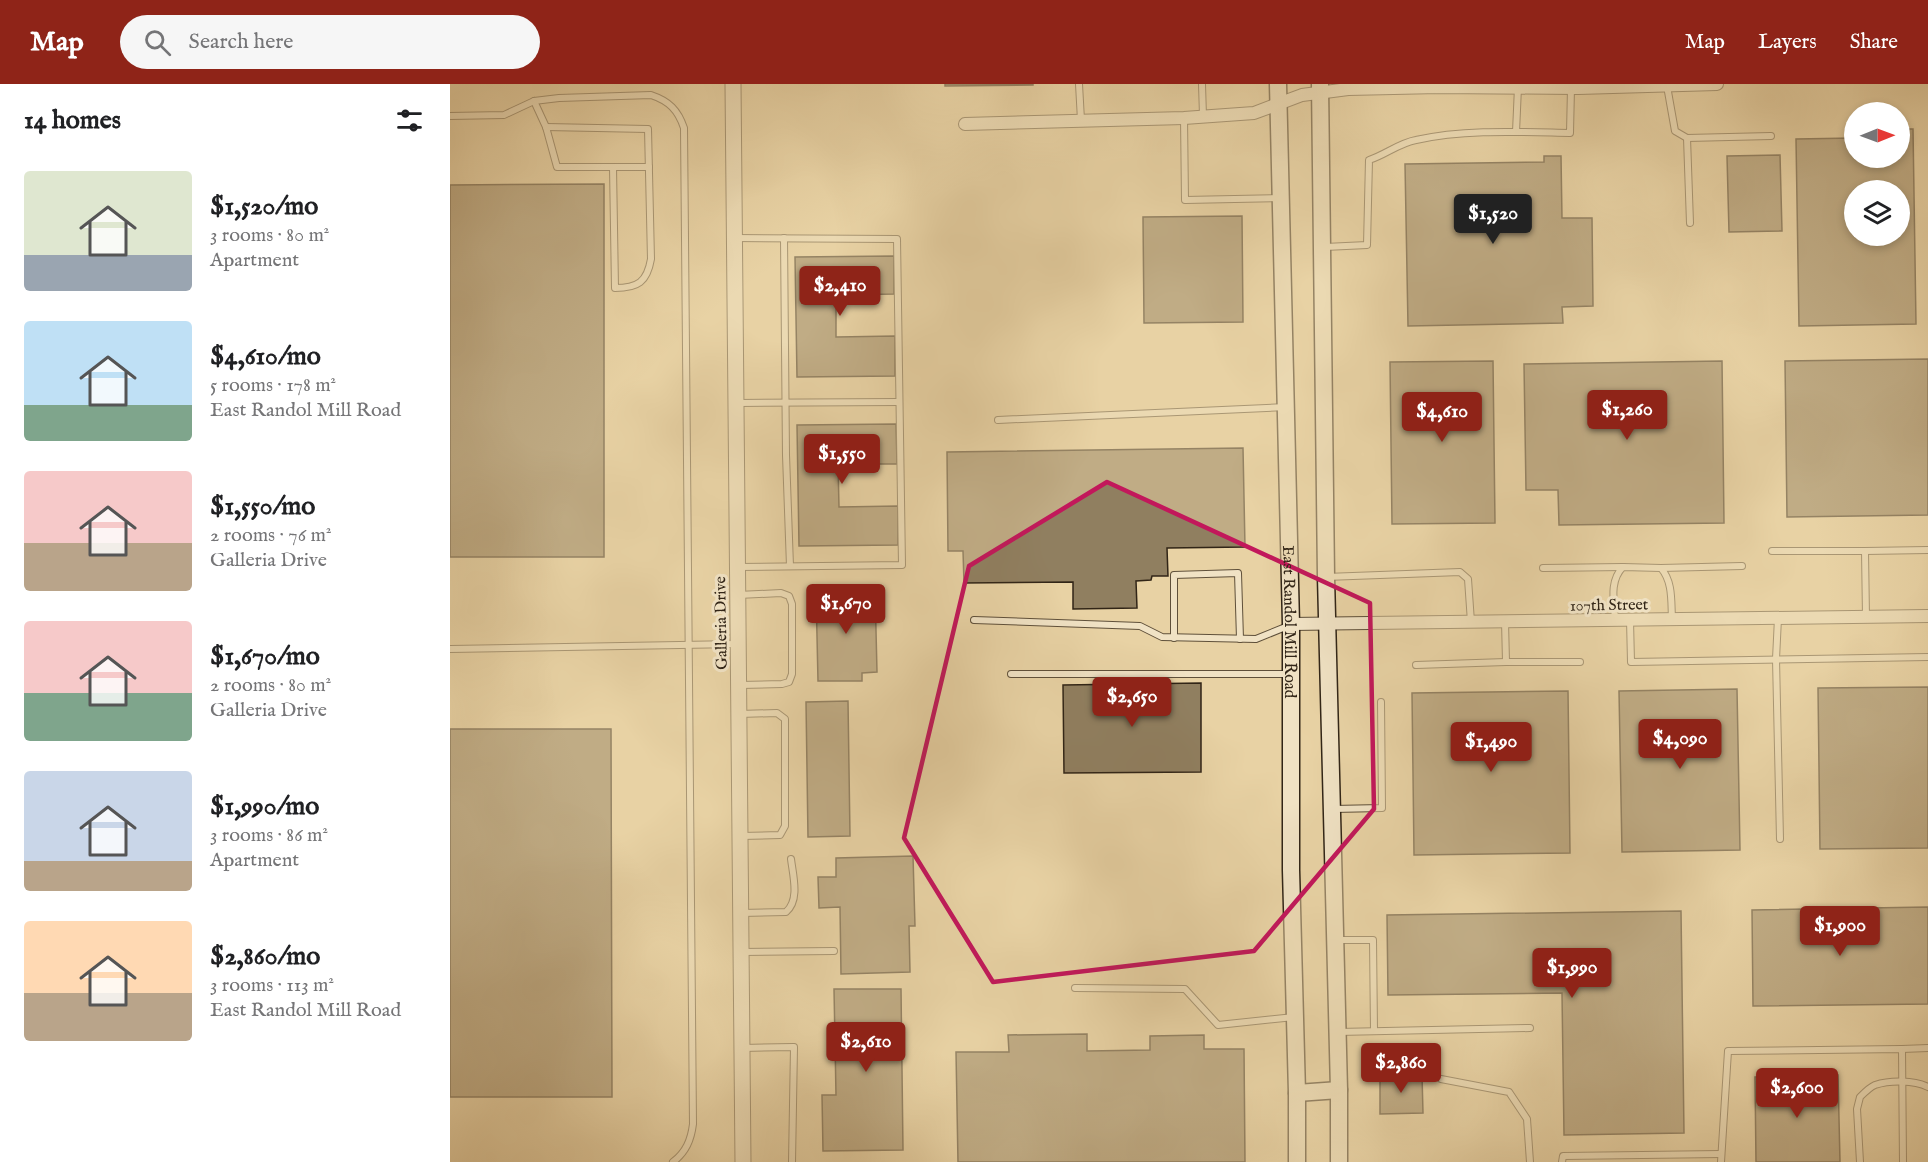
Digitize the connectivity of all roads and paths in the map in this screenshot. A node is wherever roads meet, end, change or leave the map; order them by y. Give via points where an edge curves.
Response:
1 (733, 84) edge
2 (1079, 84) edge
3 (1202, 84) edge
4 (1278, 84) edge
5 (1717, 84) edge
6 (1667, 85) edge
7 (1575, 86) edge
8 (1518, 87) junction
9 (1320, 89) edge
10 (534, 101) junction
11 (1277, 106) junction
12 (450, 116) edge
13 (1203, 116) junction
14 (1184, 118) junction
15 (1081, 120) junction
16 (965, 124) dead end
17 (546, 128) junction
18 (1516, 132) junction
19 (1771, 136) dead end
20 (1687, 138) junction
21 (649, 166) junction
22 (613, 167) junction
23 (1280, 198) junction
24 (1690, 224) dead end
25 (733, 238) junction
26 (784, 238) junction
27 (1321, 247) junction
28 (786, 402) junction
29 (899, 402) junction
30 (735, 403) junction
31 (1286, 407) junction
32 (998, 420) dead end
33 (1928, 550) edge
34 (1772, 551) dead end
35 (1865, 551) junction
36 (790, 566) junction
37 (1742, 566) dead end
38 (737, 567) junction
39 (1623, 567) junction
40 (1544, 568) dead end
41 (1660, 568) junction
42 (1326, 577) junction
43 (737, 595) junction
44 (1928, 616) edge
45 (1866, 617) junction
46 (1778, 618) junction
47 (1672, 619) junction
48 (974, 620) dead end
49 (1614, 620) junction
50 (1630, 620) junction
51 (1505, 621) junction
52 (1470, 622) junction
53 (1291, 624) junction
54 (1327, 624) junction
55 (1174, 638) junction
56 (1240, 639) junction
57 (738, 644) junction
58 (689, 645) junction
59 (450, 649) edge
60 (1928, 657) edge
61 (1776, 659) junction
62 (1580, 662) dead end
63 (1506, 663) junction
64 (1416, 665) dead end
65 (1011, 674) dead end
66 (1291, 674) junction
67 (738, 685) junction
68 (1381, 702) dead end
69 (738, 714) junction
70 (1332, 809) junction
71 (740, 836) junction
72 (1779, 839) dead end
73 (792, 859) dead end
74 (741, 913) junction
75 (1336, 940) junction
76 (834, 951) dead end
77 (741, 952) junction
78 (1076, 988) dead end
79 (1295, 1017) junction
80 (1530, 1028) dead end
81 (1374, 1031) junction
82 (1338, 1032) junction
83 (742, 1048) junction
84 (1902, 1048) junction
85 (1928, 1048) edge
86 (1441, 1079) dead end
87 (1902, 1082) junction
88 (1928, 1087) edge
89 (1339, 1090) junction
90 (1297, 1093) junction
91 (1721, 1154) junction
92 (673, 1162) edge
93 (743, 1162) edge
94 (792, 1162) edge
95 (1297, 1162) edge
96 (1339, 1162) edge
97 (1530, 1162) edge
98 (1562, 1162) edge
99 (1721, 1162) edge
100 (1860, 1162) edge
101 (1903, 1162) edge

1 - 25 street, Galleria Drive
2 - 15 lane
3 - 13 lane
4 - 11 main road, East Randol Mill Road
5 - 6 street
6 - 7 street
6 - 20 lane via 1675,131
7 - 8 street
7 - 18 lane via 1570,133
8 - 9 street
8 - 18 lane
9 - 11 street
9 - 27 main road
10 - 12 lane via 504,115
10 - 17 lane
10 - 58 lane via 651,95 672,106 684,128
11 - 13 street via 1254,113
11 - 23 main road, East Randol Mill Road
13 - 14 street
14 - 15 street
14 - 23 lane via 1185,200
15 - 16 street
17 - 21 lane via 648,129
17 - 22 lane via 556,166
18 - 27 lane via 1413,140 1369,160 1367,245
19 - 20 lane
20 - 24 lane
21 - 22 lane
21 - 22 lane via 651,259 649,270 638,285 630,288 615,288
23 - 31 main road, East Randol Mill Road
25 - 26 lane
25 - 30 street, Galleria Drive
26 - 28 lane
26 - 29 lane via 897,239
27 - 42 main road
28 - 29 lane
28 - 30 lane
28 - 36 lane
29 - 36 lane via 902,565
30 - 38 street, Galleria Drive
31 - 32 lane
31 - 53 main road, East Randol Mill Road
33 - 35 lane
34 - 35 lane
35 - 45 lane
36 - 38 lane
37 - 41 lane
38 - 43 street, Galleria Drive
39 - 40 lane
39 - 41 lane
39 - 49 lane via 1614,583
41 - 47 lane via 1668,576
42 - 52 lane via 1461,572 1468,579
42 - 54 main road
43 - 57 street, Galleria Drive
43 - 67 lane via 782,593 789,596 792,604 789,682
44 - 45 street, 107th Street
45 - 46 street, 107th Street
46 - 47 street, 107th Street
46 - 61 lane
47 - 50 street, 107th Street
48 - 55 lane via 1140,626 1162,637
49 - 50 street, 107th Street
49 - 51 street, 107th Street
50 - 61 lane via 1631,662
51 - 52 street, 107th Street
51 - 63 lane
52 - 54 street, 107th Street
53 - 54 street, 107th Street
53 - 56 lane via 1256,639
53 - 66 main road, East Randol Mill Road
54 - 70 main road
55 - 56 lane
55 - 56 lane via 1174,575 1238,573
57 - 58 lane
57 - 67 street, Galleria Drive
58 - 59 lane
58 - 92 lane via 693,1124 685,1150
60 - 61 lane
61 - 72 lane
62 - 63 lane
63 - 64 lane
65 - 66 lane
66 - 79 main road, East Randol Mill Road
67 - 69 street, Galleria Drive
68 - 70 lane via 1382,808
69 - 71 street, Galleria Drive
69 - 71 lane via 777,713 785,719 785,826 780,835
70 - 75 main road
71 - 74 street, Galleria Drive
73 - 74 lane via 792,907 786,912
74 - 77 street, Galleria Drive
75 - 81 lane via 1373,940
75 - 82 main road
76 - 77 lane
77 - 83 street, Galleria Drive
78 - 79 lane via 1185,989 1218,1025
79 - 90 main road, East Randol Mill Road
80 - 81 lane
81 - 82 lane
82 - 89 main road
83 - 93 street, Galleria Drive
83 - 94 lane via 794,1047
84 - 85 lane
84 - 87 lane
84 - 91 lane via 1728,1051
86 - 97 lane via 1509,1092 1527,1119
87 - 88 lane
87 - 100 lane via 1874,1086 1860,1097
87 - 101 lane
89 - 90 main road
89 - 96 main road
90 - 95 main road, East Randol Mill Road
91 - 98 lane via 1563,1156
91 - 99 lane

